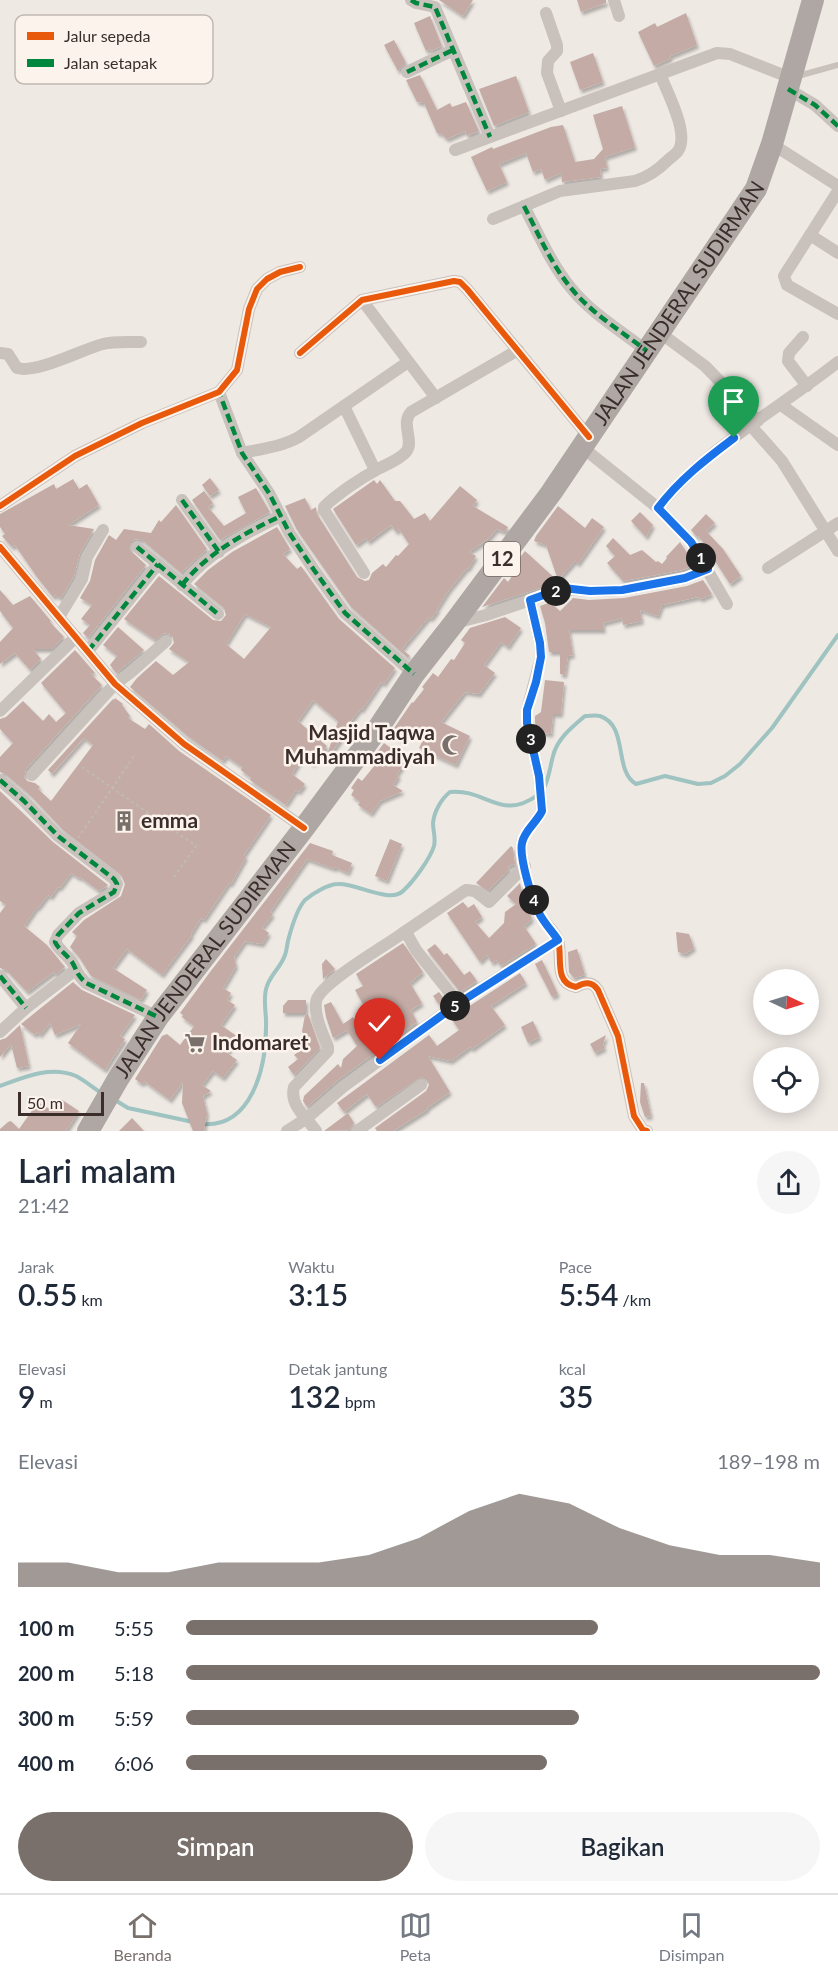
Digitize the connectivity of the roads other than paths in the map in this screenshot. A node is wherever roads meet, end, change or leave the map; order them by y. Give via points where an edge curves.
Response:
1 (411, 0) edge
2 (614, 0) edge
3 (813, 0) edge
4 (546, 13) dead end
5 (619, 16) dead end
6 (453, 50) junction
7 (838, 66) edge
8 (407, 72) dead end
9 (660, 74) junction
10 (789, 83) junction
11 (561, 111) junction
12 (838, 126) edge
13 (490, 137) junction
14 (772, 144) junction
15 (455, 150) dead end
16 (838, 186) edge
17 (838, 191) edge
18 (524, 206) junction
19 (493, 219) dead end
20 (810, 235) junction
21 (838, 253) edge
22 (300, 267) dead end
23 (362, 300) junction
24 (838, 314) edge
25 (659, 332) junction
26 (803, 337) dead end
27 (141, 342) dead end
28 (518, 350) junction
29 (647, 351) junction
30 (0, 353) edge
31 (300, 353) dead end
32 (408, 362) junction
33 (838, 362) edge
34 (807, 386) junction
35 (219, 392) junction
36 (436, 398) junction
37 (781, 405) junction
38 (344, 406) junction
39 (754, 423) junction
40 (585, 442) junction
41 (838, 445) edge
42 (242, 453) junction
43 (375, 470) junction
44 (182, 500) dead end
45 (0, 506) edge
46 (658, 508) junction
47 (281, 516) junction
48 (838, 523) edge
49 (104, 530) dead end
50 (825, 531) junction
51 (0, 547) edge
52 (137, 547) dead end
53 (838, 550) edge
54 (219, 552) junction
55 (158, 564) junction
56 (768, 568) dead end
57 (708, 569) junction
58 (364, 573) dead end
59 (182, 585) junction
60 (530, 600) junction
61 (727, 604) dead end
62 (218, 614) dead end
63 (59, 617) junction
64 (454, 623) junction
65 (76, 637) junction
66 (166, 641) dead end
67 (88, 651) junction
68 (414, 674) junction
69 (115, 684) junction
70 (2, 704) edge
71 (32, 775) dead end
72 (0, 780) edge
73 (304, 828) junction
74 (525, 866) junction
75 (404, 933) junction
76 (558, 940) junction
77 (74, 971) junction
78 (0, 976) edge
79 (459, 1003) junction
80 (26, 1008) junction
81 (158, 1017) junction
82 (0, 1032) edge
83 (421, 1085) dead end
84 (307, 1118) junction
85 (92, 1126) edge
86 (287, 1131) edge
87 (316, 1131) edge
88 (357, 1131) edge
89 (646, 1131) edge

1 - 6 street via 435,7
2 - 5 street
3 - 10 highway, JALAN JENDERAL SUDIRMAN / 12
4 - 11 street via 557,45 548,61 548,73
6 - 8 street
6 - 13 street
7 - 10 lane
9 - 10 street via 724,52
9 - 11 street
9 - 18 street via 679,121 679,150 644,178 560,191
10 - 12 street
10 - 14 highway, JALAN JENDERAL SUDIRMAN / 12
11 - 13 street
13 - 15 street
14 - 16 street
14 - 25 highway, JALAN JENDERAL SUDIRMAN / 12 via 756,189
17 - 20 street
18 - 19 street
18 - 29 street via 570,287
20 - 21 street
20 - 24 street via 786,271 784,281
22 - 35 street via 280,272 257,289 249,309 241,361
23 - 28 street via 460,282
23 - 31 street
23 - 32 street
25 - 29 highway, JALAN JENDERAL SUDIRMAN / 12
25 - 39 street via 705,366
26 - 34 street via 789,353 788,361
27 - 30 street via 103,344 28,369 17,368 9,355
28 - 36 street
28 - 40 street
29 - 40 highway, JALAN JENDERAL SUDIRMAN / 12
32 - 36 street
32 - 38 street
33 - 34 street
34 - 37 street
35 - 42 street
35 - 45 street via 150,419 75,456
36 - 43 street via 407,417 408,450
37 - 39 street
37 - 41 street
38 - 42 street via 289,442
38 - 43 street
39 - 46 street via 704,460
39 - 50 street via 782,460
40 - 46 street
40 - 64 highway, JALAN JENDERAL SUDIRMAN / 12
42 - 47 street
43 - 58 street via 324,507
44 - 54 street
46 - 57 street via 691,542
47 - 54 street
47 - 68 street via 345,613
48 - 50 street
49 - 63 street
50 - 53 street
50 - 56 street
51 - 63 street
52 - 55 street
54 - 59 street
55 - 59 street
55 - 67 street
57 - 60 street via 685,578 622,590 563,588
57 - 61 street
59 - 62 street
60 - 64 street
60 - 74 street via 541,657 527,723 542,811 522,843
63 - 65 street
64 - 68 highway, JALAN JENDERAL SUDIRMAN / 12
65 - 67 street
65 - 70 street
66 - 69 street
67 - 69 street
68 - 73 highway, JALAN JENDERAL SUDIRMAN / 12
69 - 71 street
69 - 73 street via 184,744
72 - 77 street via 58,836 117,884 114,892 79,913 56,938
73 - 81 highway, JALAN JENDERAL SUDIRMAN / 12
74 - 75 street via 489,902 475,891 466,890
74 - 76 street via 539,913
75 - 79 street
75 - 84 street via 318,994 316,1008 328,1052 292,1093 295,1105
76 - 79 street
76 - 89 street via 566,983 576,987 589,983 598,990 618,1036 634,1116
77 - 80 street
77 - 81 street via 91,986
78 - 80 street
79 - 84 street via 343,1087
80 - 82 street
81 - 85 highway, JALAN JENDERAL SUDIRMAN / 12
83 - 88 street
84 - 86 street
84 - 87 street

